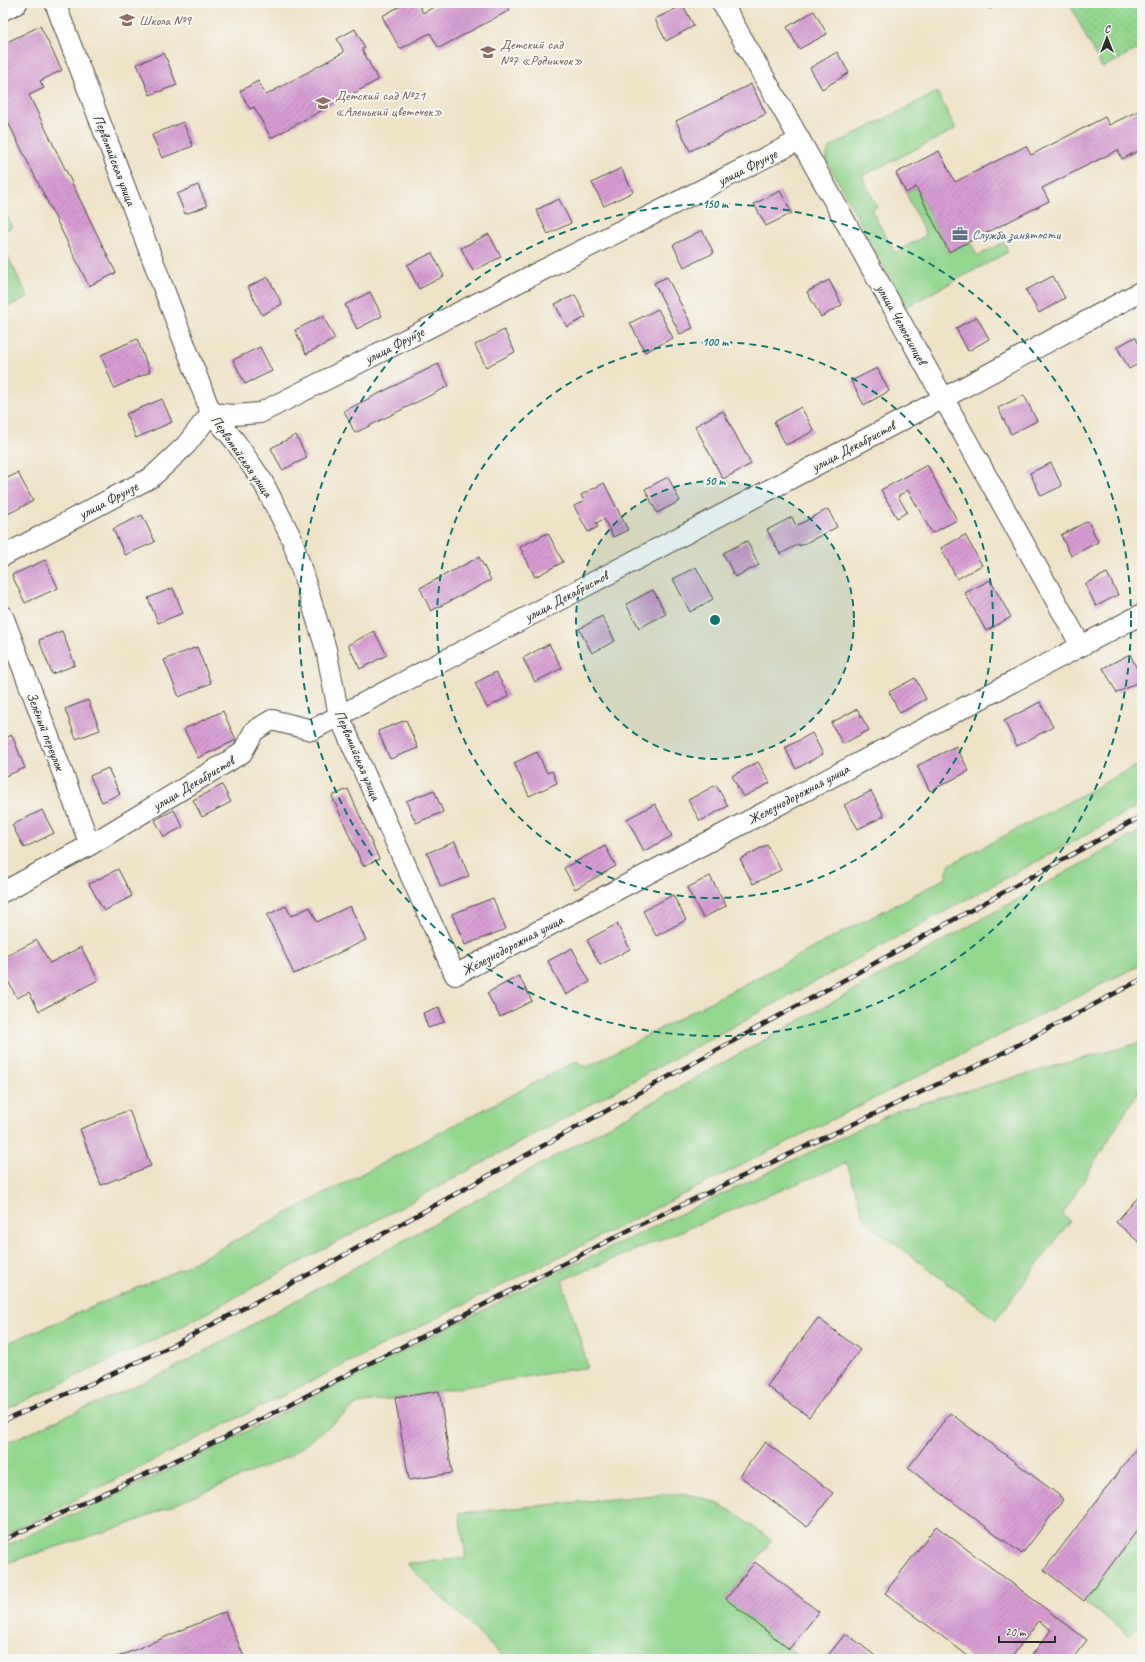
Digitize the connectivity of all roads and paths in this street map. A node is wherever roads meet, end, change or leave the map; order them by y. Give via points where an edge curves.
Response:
1 (16, 3) edge
2 (55, 3) edge
3 (722, 3) edge
4 (3, 9) edge
5 (800, 140) junction
6 (1142, 291) edge
7 (944, 398) junction
8 (211, 413) junction
9 (3, 556) edge
10 (1142, 614) edge
11 (3, 616) edge
12 (1081, 646) junction
13 (340, 716) junction
14 (90, 845) junction
15 (3, 892) edge
16 (455, 975) joint

1 - 4 street
2 - 8 street, Первомайская улица
3 - 5 street, улица Челюскинцев
5 - 7 street, улица Челюскинцев
5 - 8 street, улица Фрунзе via 260,413
6 - 7 street, улица Декабристов
7 - 12 street, улица Челюскинцев
7 - 13 street, улица Декабристов
8 - 9 street, улица Фрунзе via 186,445 152,477
8 - 13 street, Первомайская улица via 235,441 263,482 292,539 326,649
10 - 12 street, Железнодорожная улица
11 - 14 street, Зелёный переулок
12 - 16 street, Железнодорожная улица
13 - 14 street, улица Декабристов via 312,730 272,720 254,731 242,753
13 - 16 street, Первомайская улица
14 - 15 street, улица Декабристов

